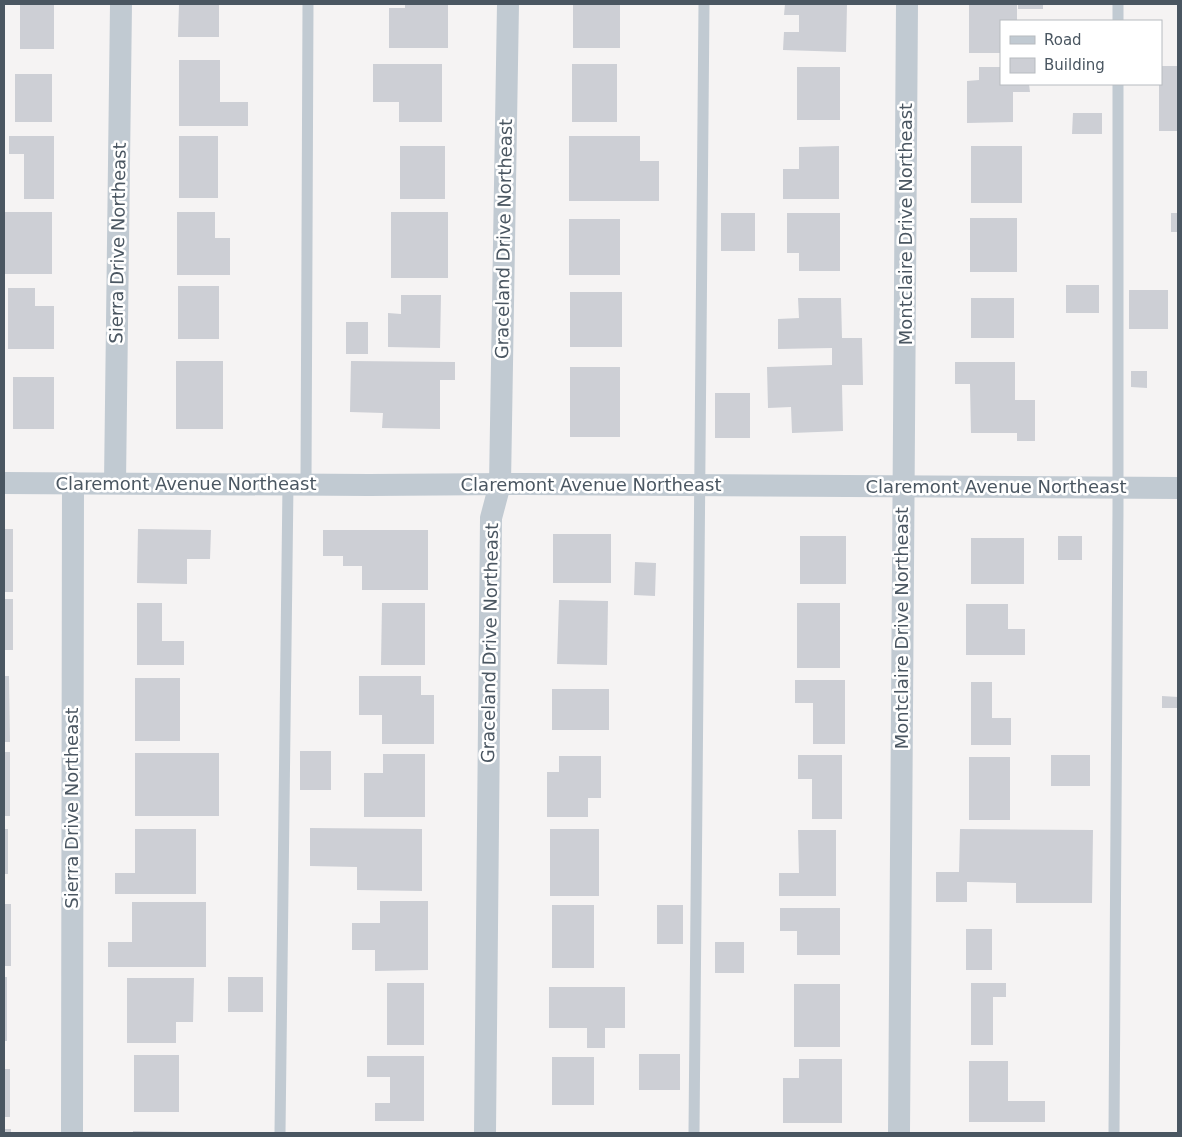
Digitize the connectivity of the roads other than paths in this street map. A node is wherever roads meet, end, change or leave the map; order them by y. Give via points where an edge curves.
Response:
1 (121, 4) edge
2 (308, 4) edge
3 (508, 4) edge
4 (704, 4) edge
5 (907, 4) edge
6 (1118, 4) edge
7 (1118, 20) edge
8 (1118, 85) edge
9 (115, 482) junction
10 (4, 483) edge
11 (73, 483) junction
12 (297, 484) junction
13 (500, 484) junction
14 (700, 485) junction
15 (903, 487) junction
16 (1118, 488) junction
17 (1178, 488) edge
18 (72, 1133) edge
19 (280, 1133) edge
20 (485, 1133) edge
21 (694, 1133) edge
22 (899, 1133) edge
23 (1114, 1133) edge

1 - 9 street, Sierra Drive Northeast
2 - 12 lane
3 - 13 street, Graceland Drive Northeast
4 - 14 lane
5 - 15 street, Montclaire Drive Northeast
6 - 7 lane
8 - 16 lane
9 - 11 street, Claremont Avenue Northeast
9 - 12 street, Claremont Avenue Northeast
10 - 11 street, Claremont Avenue Northeast
11 - 18 street, Sierra Drive Northeast
12 - 13 street, Claremont Avenue Northeast
12 - 19 lane
13 - 14 street, Claremont Avenue Northeast
13 - 20 street, Graceland Drive Northeast via 491,518
14 - 15 street, Claremont Avenue Northeast
14 - 21 lane
15 - 16 street, Claremont Avenue Northeast
15 - 22 street, Montclaire Drive Northeast
16 - 17 street, Claremont Avenue Northeast
16 - 23 lane

